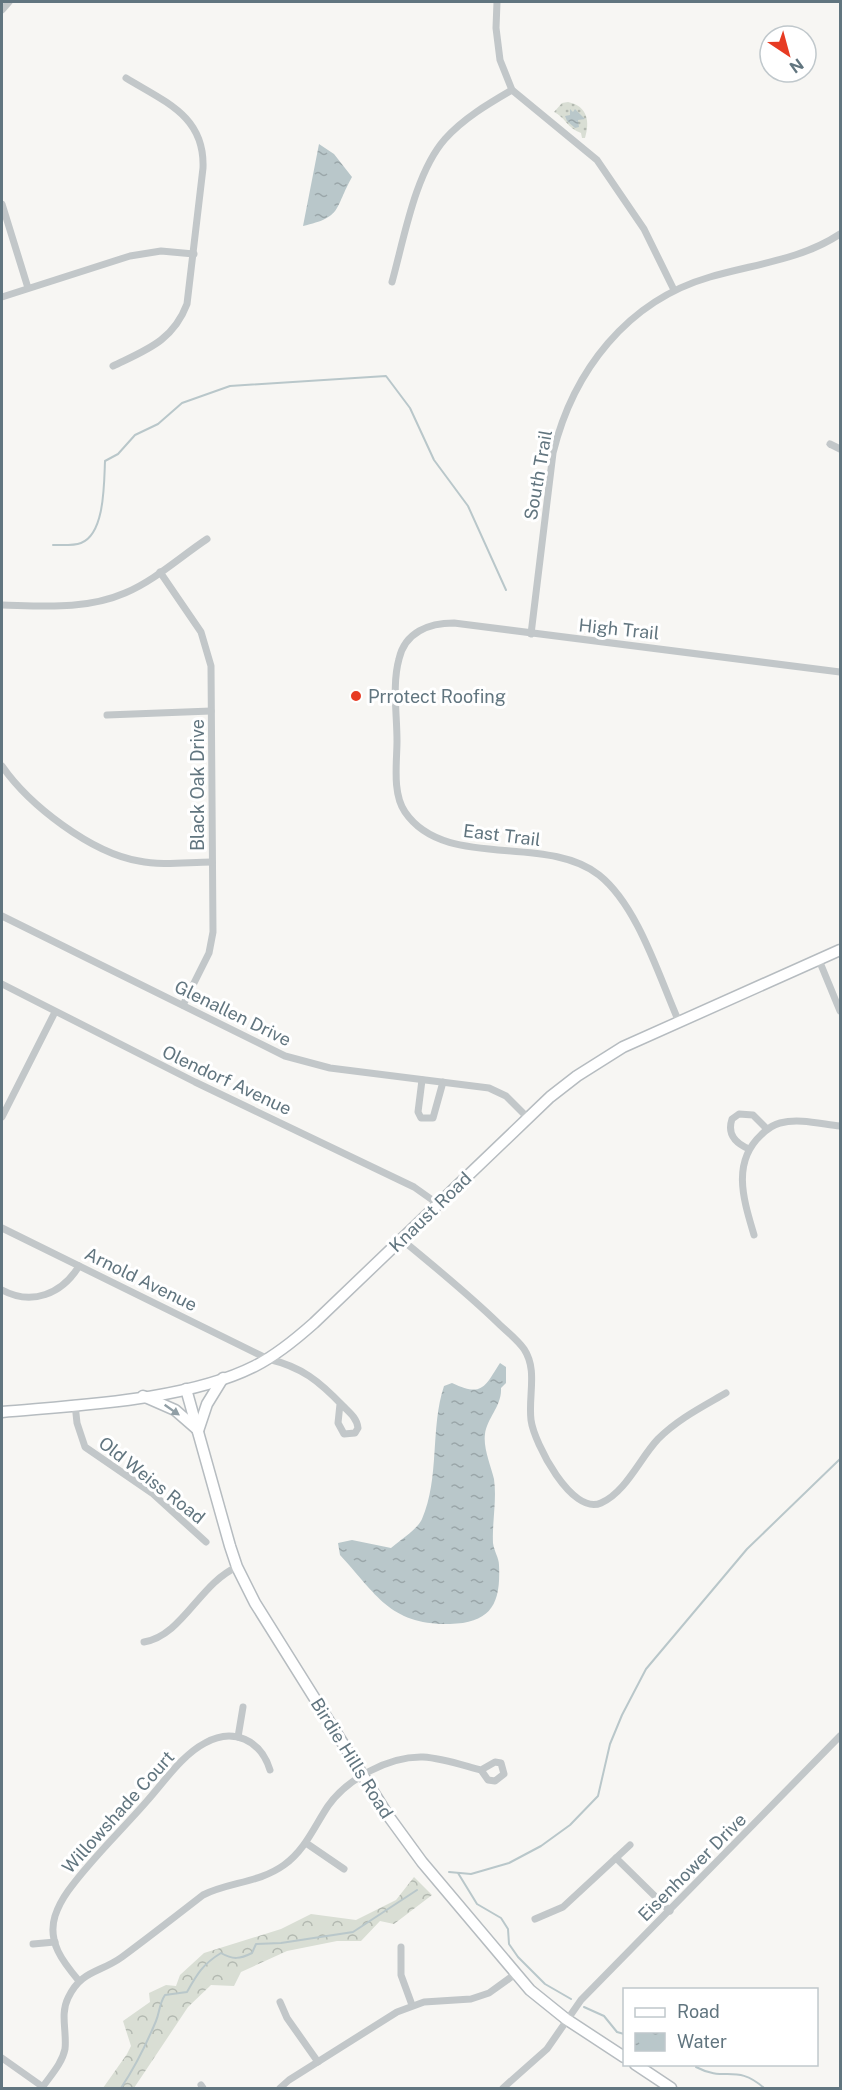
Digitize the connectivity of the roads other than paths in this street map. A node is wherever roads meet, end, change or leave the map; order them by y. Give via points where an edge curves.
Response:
1 (9, 2) edge
2 (497, 2) edge
3 (2, 10) edge
4 (126, 78) dead end
5 (512, 90) junction
6 (2, 204) edge
7 (840, 234) edge
8 (194, 254) junction
9 (392, 282) dead end
10 (28, 288) junction
11 (674, 290) junction
12 (2, 297) edge
13 (113, 366) dead end
14 (830, 444) dead end
15 (840, 449) edge
16 (207, 540) dead end
17 (160, 572) junction
18 (2, 605) edge
19 (531, 634) junction
20 (402, 648) joint
21 (840, 672) edge
22 (211, 711) junction
23 (107, 715) dead end
24 (2, 766) edge
25 (212, 862) junction
26 (2, 916) edge
27 (840, 950) edge
28 (819, 960) junction
29 (2, 984) edge
30 (183, 1005) junction
31 (840, 1011) edge
32 (56, 1012) junction
33 (679, 1022) junction
34 (422, 1080) junction
35 (443, 1082) junction
36 (2, 1118) edge
37 (528, 1118) junction
38 (840, 1126) edge
39 (767, 1129) junction
40 (749, 1149) junction
41 (438, 1204) junction
42 (2, 1228) edge
43 (754, 1235) dead end
44 (401, 1239) junction
45 (79, 1266) junction
46 (2, 1290) edge
47 (268, 1359) junction
48 (223, 1378) junction
49 (186, 1389) junction
50 (726, 1393) dead end
51 (143, 1396) junction
52 (75, 1404) junction
53 (340, 1404) dead end
54 (2, 1412) edge
55 (198, 1431) junction
56 (206, 1542) dead end
57 (237, 1568) junction
58 (144, 1642) dead end
59 (243, 1707) dead end
60 (238, 1737) junction
61 (840, 1737) edge
62 (270, 1770) dead end
63 (481, 1770) dead end
64 (363, 1776) junction
65 (306, 1843) junction
66 (630, 1845) dead end
67 (616, 1858) junction
68 (344, 1869) dead end
69 (670, 1911) junction
70 (535, 1919) dead end
71 (55, 1942) junction
72 (33, 1944) dead end
73 (401, 1947) dead end
74 (514, 1975) junction
75 (79, 1981) junction
76 (280, 2002) dead end
77 (412, 2005) junction
78 (567, 2019) junction
79 (623, 2056) edge
80 (2, 2058) edge
81 (318, 2062) junction
82 (638, 2066) edge
83 (42, 2088) edge
84 (280, 2088) edge
85 (503, 2088) edge
86 (671, 2088) edge

1 - 3 street
2 - 5 street via 500,60
4 - 8 street via 185,116 200,138 204,152
5 - 9 street via 457,127 434,155 418,191
5 - 11 street via 597,160 644,229
6 - 10 street
7 - 11 street, South Trail via 804,253 708,277
8 - 10 street via 146,253
8 - 13 street via 181,321 159,342
10 - 12 street
11 - 19 street, South Trail via 636,316 603,347 588,367 566,412 553,453
14 - 15 street
16 - 17 street
17 - 18 street via 128,592 84,604
17 - 22 street, Black Oak Drive via 201,632 208,651
19 - 20 street, High Trail via 441,623 413,634
19 - 21 street, High Trail
20 - 33 street, East Trail via 396,674 396,777 404,811 442,841 555,856 598,874 619,895 633,918
22 - 23 street
22 - 25 street, Black Oak Drive
24 - 25 street via 44,812 125,858 146,862
25 - 30 street, Black Oak Drive via 212,942
26 - 30 street, Glenallen Drive
27 - 28 main road, Knaust Road
28 - 31 street
28 - 33 main road, Knaust Road
29 - 32 street, Olendorf Avenue
30 - 34 street, Glenallen Drive via 285,1056 330,1068
32 - 36 street
32 - 41 street, Olendorf Avenue via 420,1190
33 - 37 main road, Knaust Road via 592,1065
34 - 35 street, Glenallen Drive
34 - 35 street via 418,1112 428,1120 435,1113
35 - 37 street, Glenallen Drive via 498,1091
37 - 41 main road, Knaust Road
38 - 39 street via 797,1121
39 - 40 street
39 - 40 street via 753,1115 739,1114 732,1119 732,1136
40 - 43 street via 741,1177
41 - 44 main road, Knaust Road
42 - 45 street, Arnold Avenue
44 - 47 main road, Knaust Road via 309,1328
44 - 50 street via 472,1298 523,1348 532,1375 534,1434 560,1478 583,1504 602,1503 615,1493 676,1423
45 - 46 street via 63,1287 46,1294 20,1297
45 - 47 street, Arnold Avenue
47 - 48 main road, Knaust Road
47 - 53 street, Arnold Avenue via 305,1373 325,1386
48 - 49 main road, Knaust Road
48 - 55 main road via 207,1404
49 - 51 main road, Knaust Road
49 - 55 main road, Birdie Hills Road
51 - 52 main road, Knaust Road
51 -> 55 main road via 175,1410
52 - 54 main road, Knaust Road
52 - 56 street, Old Weiss Road via 76,1423 86,1447 152,1493
55 - 57 main road, Birdie Hills Road
57 - 58 street via 217,1578 167,1633
57 - 64 main road, Birdie Hills Road
59 - 60 street
60 - 62 street via 256,1744
60 - 71 street, Willowshade Court via 206,1742 174,1771 66,1893 55,1917
61 - 69 street, Eisenhower Drive
63 - 64 street via 439,1759 409,1758
64 - 65 street via 339,1792
64 - 74 main road, Birdie Hills Road via 405,1841
65 - 68 street
65 - 75 street via 272,1872 203,1895 119,1959
66 - 67 street
67 - 69 street
67 - 70 street via 563,1907
69 - 78 street, Eisenhower Drive
71 - 72 street
71 - 75 street via 61,1959
73 - 77 street via 401,1975
74 - 77 street via 489,1993
74 - 78 main road, Birdie Hills Road
75 - 83 street via 64,2011 65,2049 60,2064
76 - 81 street
77 - 81 street
78 - 79 main road, Birdie Hills Road
78 - 85 street, Eisenhower Drive via 547,2049
80 - 83 street
81 - 84 street
82 - 86 main road

